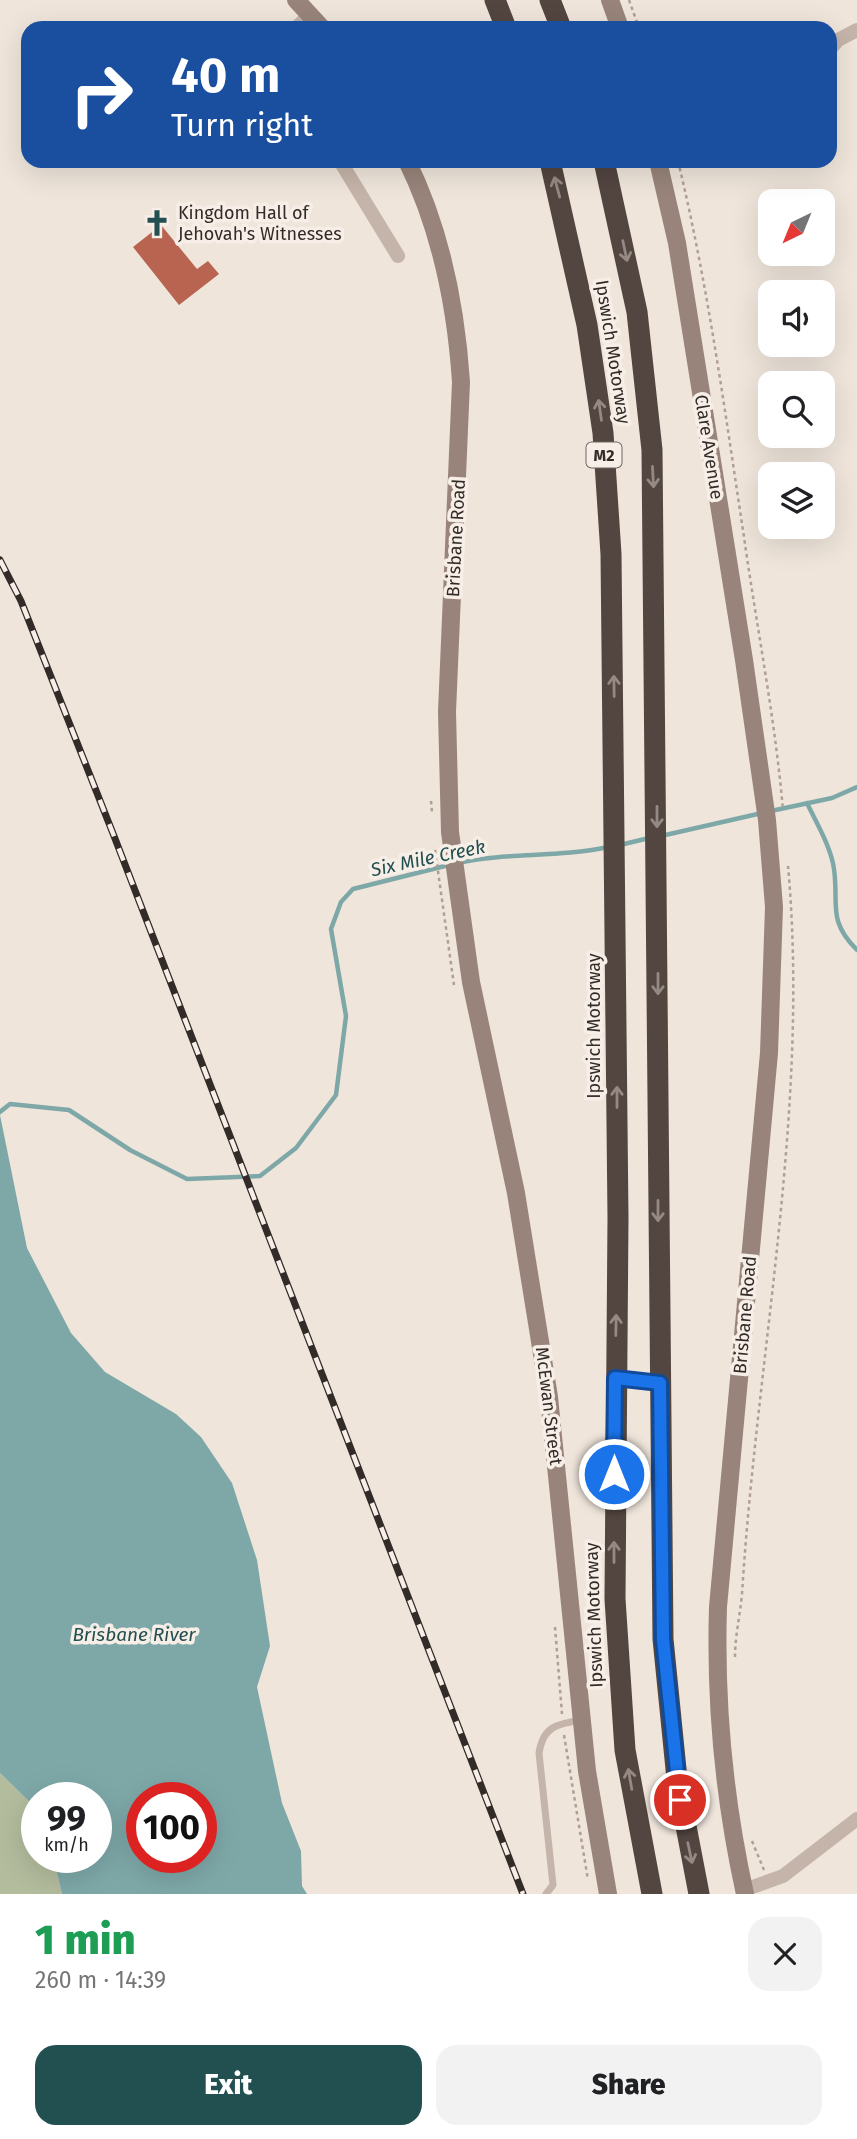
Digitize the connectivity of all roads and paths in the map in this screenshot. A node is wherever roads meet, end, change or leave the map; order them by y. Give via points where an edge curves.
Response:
1 (296, 0) edge
2 (495, 0) edge
3 (550, 0) edge
4 (610, 0) edge
5 (629, 0) edge
6 (310, 14) junction
7 (303, 21) edge
8 (316, 21) edge
9 (503, 21) edge
10 (558, 21) edge
11 (618, 21) edge
12 (636, 21) edge
13 (857, 30) edge
14 (837, 41) edge
15 (344, 168) edge
16 (410, 168) edge
17 (553, 168) edge
18 (606, 168) edge
19 (660, 168) edge
20 (679, 168) edge
21 (398, 256) dead end
22 (776, 730) dead end
23 (755, 735) joint
24 (783, 905) junction
25 (453, 924) junction
26 (457, 997) dead end
27 (615, 1378) junction
28 (660, 1383) junction
29 (555, 1626) dead end
30 (735, 1657) dead end
31 (582, 1720) junction
32 (563, 1723) junction
33 (857, 1819) edge
34 (752, 1839) dead end
35 (588, 1881) dead end
36 (767, 1884) junction
37 (745, 1892) edge
38 (545, 1894) edge
39 (608, 1894) edge
40 (652, 1894) edge
41 (699, 1894) edge

1 - 6 main road
2 - 9 highway
3 - 10 highway
4 - 11 main road
5 - 12 path
6 - 7 street
6 - 8 main road
13 - 14 street
15 - 21 street
16 - 25 main road, Brisbane Road via 446,273 461,383 447,712
27 -> 17 highway, Ipswich Motorway / M2 via 617,921 611,554 603,433 587,325
18 -> 28 highway, Ipswich Motorway via 632,286 654,494
19 - 23 main road, Clare Avenue via 677,243
20 - 22 path via 706,302
23 - 24 main road, Brisbane Road
24 - 30 path via 794,982 780,1230
24 - 37 main road, Brisbane Road via 718,1607 721,1752
25 - 26 path
25 - 31 main road, McEwan Street via 516,1193 543,1358
27 - 28 lane
40 -> 27 highway, Ipswich Motorway / M2 via 625,1751 618,1677
28 -> 41 highway, Ipswich Motorway via 663,1639 677,1779
29 - 32 path
31 - 32 lane
31 - 39 main road, McEwan Street
32 - 35 path
32 - 38 lane via 547,1730 539,1753 553,1878 551,1891
33 - 36 street
34 - 36 path
36 - 37 street

